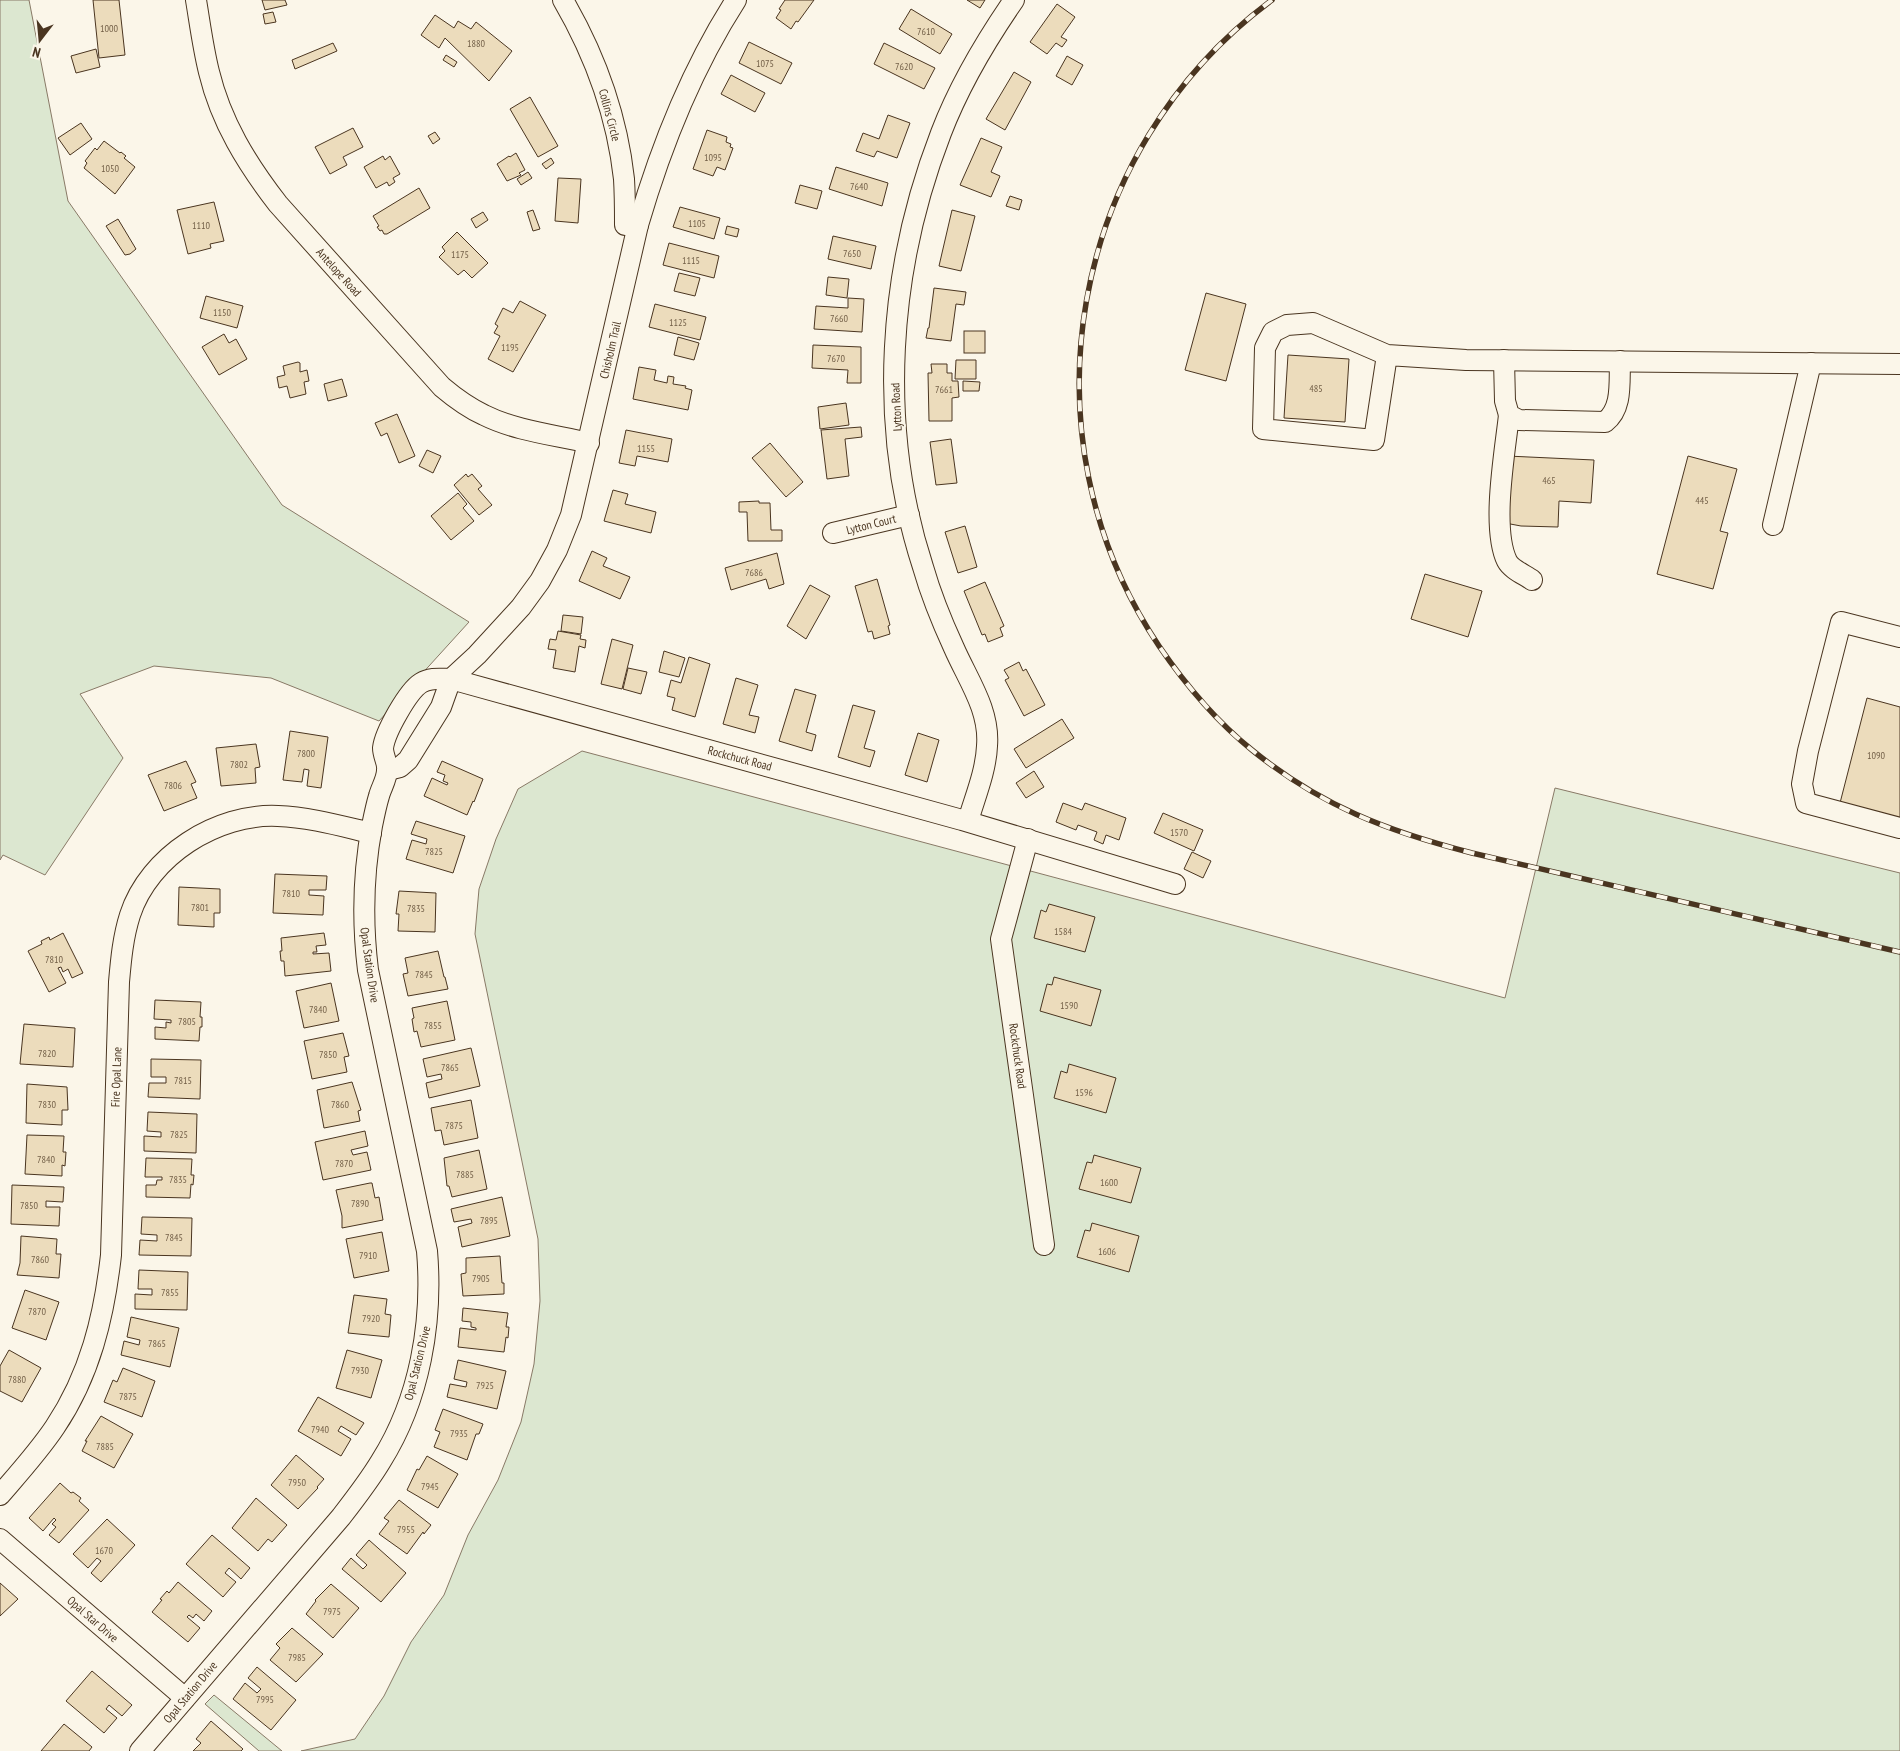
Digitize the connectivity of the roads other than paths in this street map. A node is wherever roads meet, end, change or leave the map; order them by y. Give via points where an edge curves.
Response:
1 (196, 0) edge
2 (563, 0) edge
3 (736, 0) edge
4 (1014, 0) edge
5 (638, 225) junction
6 (1386, 355) junction
7 (1504, 360) junction
8 (1620, 361) junction
9 (1811, 363) junction
10 (1900, 364) edge
11 (1509, 415) junction
12 (589, 443) junction
13 (909, 515) junction
14 (1773, 525) dead end
15 (832, 533) dead end
16 (1532, 580) dead end
17 (1900, 637) edge
18 (451, 679) junction
19 (388, 770) junction
20 (968, 821) junction
21 (1900, 828) edge
22 (371, 833) junction
23 (1028, 839) junction
24 (1175, 884) dead end
25 (1044, 1245) dead end
26 (0, 1495) edge
27 (0, 1539) edge
28 (185, 1698) junction
29 (140, 1751) edge

1 - 12 street, Antelope Road via 209,73 221,112 255,175 278,204 449,393 485,416 501,422
2 - 5 street, Collins Circle via 591,54 606,94 624,180 625,225
3 - 5 street, Chisholm Trail via 696,71 671,127
4 - 13 street, Lytton Road via 969,72 941,132 908,238 894,348 894,406
5 - 12 street, Chisholm Trail
6 - 6 street via 1374,440 1263,430 1265,348 1273,332 1287,325 1313,323
6 - 7 street
7 - 8 street
7 - 11 street
8 - 9 street
8 - 11 street via 1618,404 1613,416 1605,422 1519,420
9 - 10 street
9 - 14 street
11 - 16 street via 1500,538 1508,563
12 - 18 street, Chisholm Trail via 571,515 540,581 477,655
13 - 15 street, Lytton Court
13 - 20 street, Lytton Road via 941,621 982,706 987,727 984,766
17 - 21 street via 1841,622 1802,784 1806,803
18 - 19 street via 441,707 408,760 400,767
18 - 19 street, Opal Station Drive via 432,678 413,690 387,735 383,748
18 - 20 street, Rockchuck Road
19 - 22 street, Opal Station Drive
20 - 23 street, Rockchuck Road
22 - 26 street, Fire Opal Lane via 306,819 250,817 201,834 176,851 141,892 130,914 122,949 111,1255 98,1333 86,1368 55,1427
22 - 28 street, Opal Station Drive via 363,904 364,938 426,1251 430,1283 424,1346 400,1424 364,1487
23 - 24 street, Rockchuck Road
23 - 25 street, Rockchuck Road via 1002,939
27 - 28 street, Opal Star Drive
28 - 29 street, Opal Station Drive

